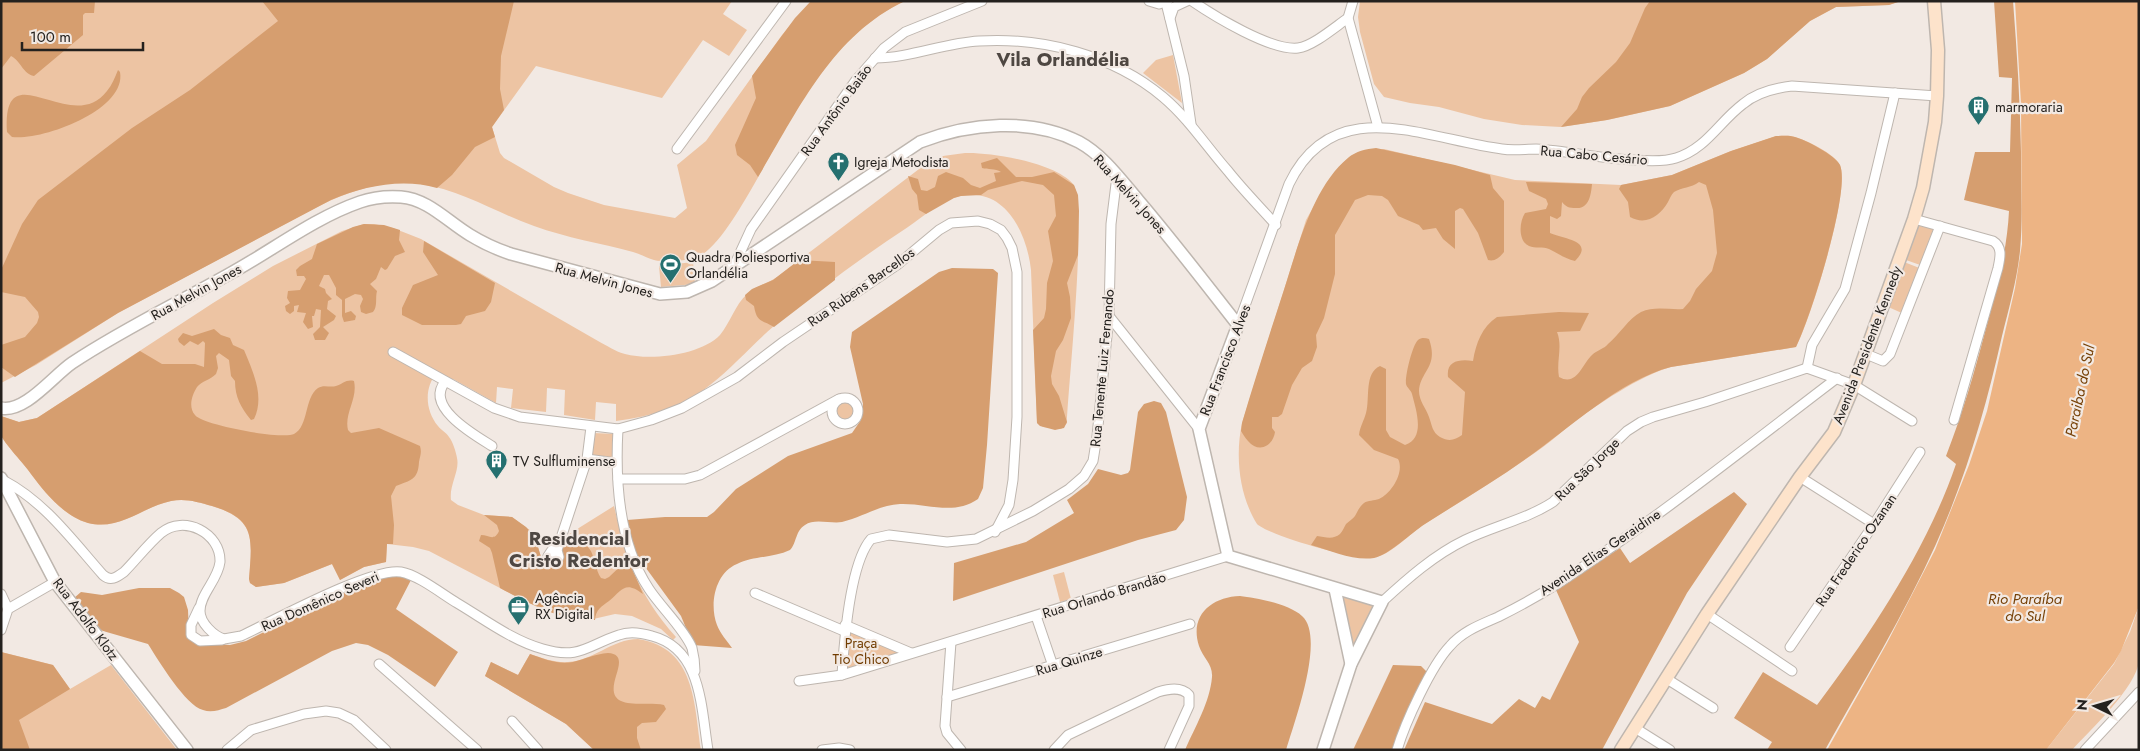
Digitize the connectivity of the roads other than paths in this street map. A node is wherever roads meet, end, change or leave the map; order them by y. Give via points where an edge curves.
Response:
1 (786, 1) edge
2 (982, 1) edge
3 (1149, 1) edge
4 (1187, 1) edge
5 (1353, 1) edge
6 (1934, 1) edge
7 (1167, 2) edge
8 (1192, 2) edge
9 (1348, 18) junction
10 (1170, 21) junction
11 (875, 58) junction
12 (1895, 93) junction
13 (1937, 96) junction
14 (1191, 124) junction
15 (1378, 127) junction
16 (676, 149) dead end
17 (1118, 176) junction
18 (1914, 218) junction
19 (1276, 225) junction
20 (1940, 226) junction
21 (734, 267) junction
22 (1109, 316) junction
23 (1238, 325) junction
24 (393, 352) dead end
25 (1866, 354) junction
26 (1807, 368) junction
27 (1837, 378) junction
28 (445, 382) junction
29 (1854, 385) junction
30 (839, 399) dead end
31 (1, 408) edge
32 (1954, 420) dead end
33 (1912, 421) dead end
34 (591, 427) junction
35 (618, 429) junction
36 (1199, 429) junction
37 (492, 446) dead end
38 (1920, 452) dead end
39 (587, 460) junction
40 (616, 463) junction
41 (1800, 477) junction
42 (2, 479) edge
43 (618, 480) junction
44 (1874, 524) junction
45 (995, 532) junction
46 (557, 550) dead end
47 (1228, 556) junction
48 (55, 582) junction
49 (1335, 589) junction
50 (755, 593) dead end
51 (1, 594) edge
52 (203, 601) junction
53 (1382, 602) junction
54 (8, 609) junction
55 (1707, 614) junction
56 (1036, 616) junction
57 (1190, 624) dead end
58 (845, 628) junction
59 (1, 630) edge
60 (686, 638) junction
61 (224, 639) junction
62 (951, 642) junction
63 (1790, 647) dead end
64 (678, 650) junction
65 (910, 653) junction
66 (379, 664) dead end
67 (1351, 664) junction
68 (1052, 666) junction
69 (1792, 671) dead end
70 (842, 675) junction
71 (1667, 678) junction
72 (799, 681) dead end
73 (697, 688) junction
74 (2139, 692) edge
75 (947, 697) junction
76 (1713, 708) dead end
77 (512, 721) dead end
78 (1634, 728) junction
79 (235, 745) edge
80 (187, 750) edge
81 (227, 750) edge
82 (386, 750) edge
83 (477, 750) edge
84 (538, 750) edge
85 (708, 750) edge
86 (822, 750) edge
87 (850, 750) edge
88 (962, 750) edge
89 (1054, 750) edge
90 (1169, 750) edge
91 (1323, 750) edge
92 (1397, 750) edge
93 (1621, 750) edge
94 (1670, 750) edge
95 (2085, 750) edge

1 - 16 street
2 - 11 street, Rua Antônio Baião via 905,32
3 - 7 street
4 - 8 street
4 - 10 street via 1174,7
5 - 9 street
6 - 13 main road, Avenida Presidente Kennedy
7 - 10 street
8 - 9 street via 1263,40 1291,48 1311,43
9 - 15 street
10 - 14 street via 1184,76
11 - 14 street via 979,41 1044,43 1096,58 1140,80
11 - 21 street, Rua Antônio Baião via 751,228
12 - 13 street, Rua Cabo Cesário
12 - 15 street, Rua Cabo Cesário via 1792,86 1774,89 1744,103 1698,147 1670,159 1636,160 1536,149 1503,149
12 - 26 street via 1845,289 1812,345
13 - 18 main road, Avenida Presidente Kennedy via 1930,153
14 - 19 street
15 - 19 street, Rua Cabo Cesário via 1356,129 1315,148 1298,166
17 - 21 street, Rua Melvin Jones via 1080,142 1055,133 990,125 953,131 920,142
17 - 22 street, Rua Tenente Luiz Fernando via 1112,224
17 - 23 street, Rua Melvin Jones
18 - 20 street
18 - 25 main road, Avenida Presidente Kennedy
19 - 23 street, Rua Francisco Alves
20 - 25 street via 1890,354 1883,361
20 - 32 street via 1995,242 2000,249 1998,268
21 - 31 street, Rua Melvin Jones via 687,292 645,292 490,247 411,198 375,198 320,222 100,345 18,407
22 - 36 street
22 - 45 street, Rua Tenente Luiz Fernando via 1098,436 1090,466 1070,489
23 - 36 street, Rua Francisco Alves
24 - 28 street, Rua Rubens Barcellos
25 - 29 main road, Avenida Presidente Kennedy
26 - 27 street
26 - 53 street, Rua São Jorge via 1641,422 1622,435 1542,510 1451,548 1406,580
27 - 29 street
27 - 92 street, Avenida Elias Geraidine via 1675,501 1563,580 1456,640 1431,673
28 - 34 street, Rua Rubens Barcellos via 494,408 520,417
28 - 37 street via 441,396 449,415
29 - 33 street
29 - 41 main road, Avenida Presidente Kennedy via 1834,432
30 - 43 street via 700,475
34 - 35 street, Rua Rubens Barcellos
34 - 39 street
35 - 40 street
35 - 45 street, Rua Rubens Barcellos via 666,415 721,387 897,265 946,225 964,221 985,223 1001,230 1007,238 1017,272 1017,417 1013,480 1008,505
36 - 47 street, Rua Francisco Alves
38 - 44 street, Rua Frederico Ozanan
39 - 40 street
39 - 46 street
40 - 43 street
41 - 44 street
41 - 55 main road, Avenida Presidente Kennedy
42 - 48 street, Rua Adolfo Klotz
42 - 52 street, Rua Domênico Severi via 41,505 109,579 124,572 165,530 184,526 204,532 216,542 220,556 217,574
43 - 60 street via 626,532 641,574
44 - 63 street, Rua Frederico Ozanan
45 - 58 street, Rua Tenente Luiz Fernando via 960,542 889,536 871,540 861,555
47 - 49 street
47 - 56 street, Rua Orlando Brandão
48 - 54 street
48 - 80 street, Rua Adolfo Klotz
49 - 53 street
49 - 67 street
50 - 58 street
51 - 54 street
52 - 61 street via 200,612 203,621 214,634
52 - 61 street, Rua Domênico Severi via 191,625 191,636 200,641
53 - 67 street
54 - 59 street
55 - 69 street
55 - 71 main road, Avenida Presidente Kennedy
56 - 62 street, Rua Orlando Brandão
56 - 68 street
57 - 68 street, Rua Quinze
58 - 65 street
58 - 70 street
60 - 64 street via 686,650
60 - 73 street via 693,654
61 - 64 street, Rua Domênico Severi via 241,636 365,578 396,572 410,575 504,631 543,649 579,652 629,633 658,637
62 - 65 street, Rua Orlando Brandão
62 - 75 street
64 - 73 street, Rua Domênico Severi via 693,671
65 - 70 street, Rua Orlando Brandão
66 - 83 street
67 - 91 street
68 - 75 street, Rua Quinze
70 - 72 street, Rua Orlando Brandão
71 - 76 street
71 - 78 main road, Avenida Presidente Kennedy
73 - 85 street
74 - 95 street
75 - 88 street via 946,730
77 - 84 street
78 - 93 main road, Avenida Presidente Kennedy
78 - 94 street
79 - 81 street
79 - 82 street via 251,730 326,711 354,720
86 - 87 street
89 - 90 street via 1068,735 1163,691 1178,689 1186,691 1189,706

